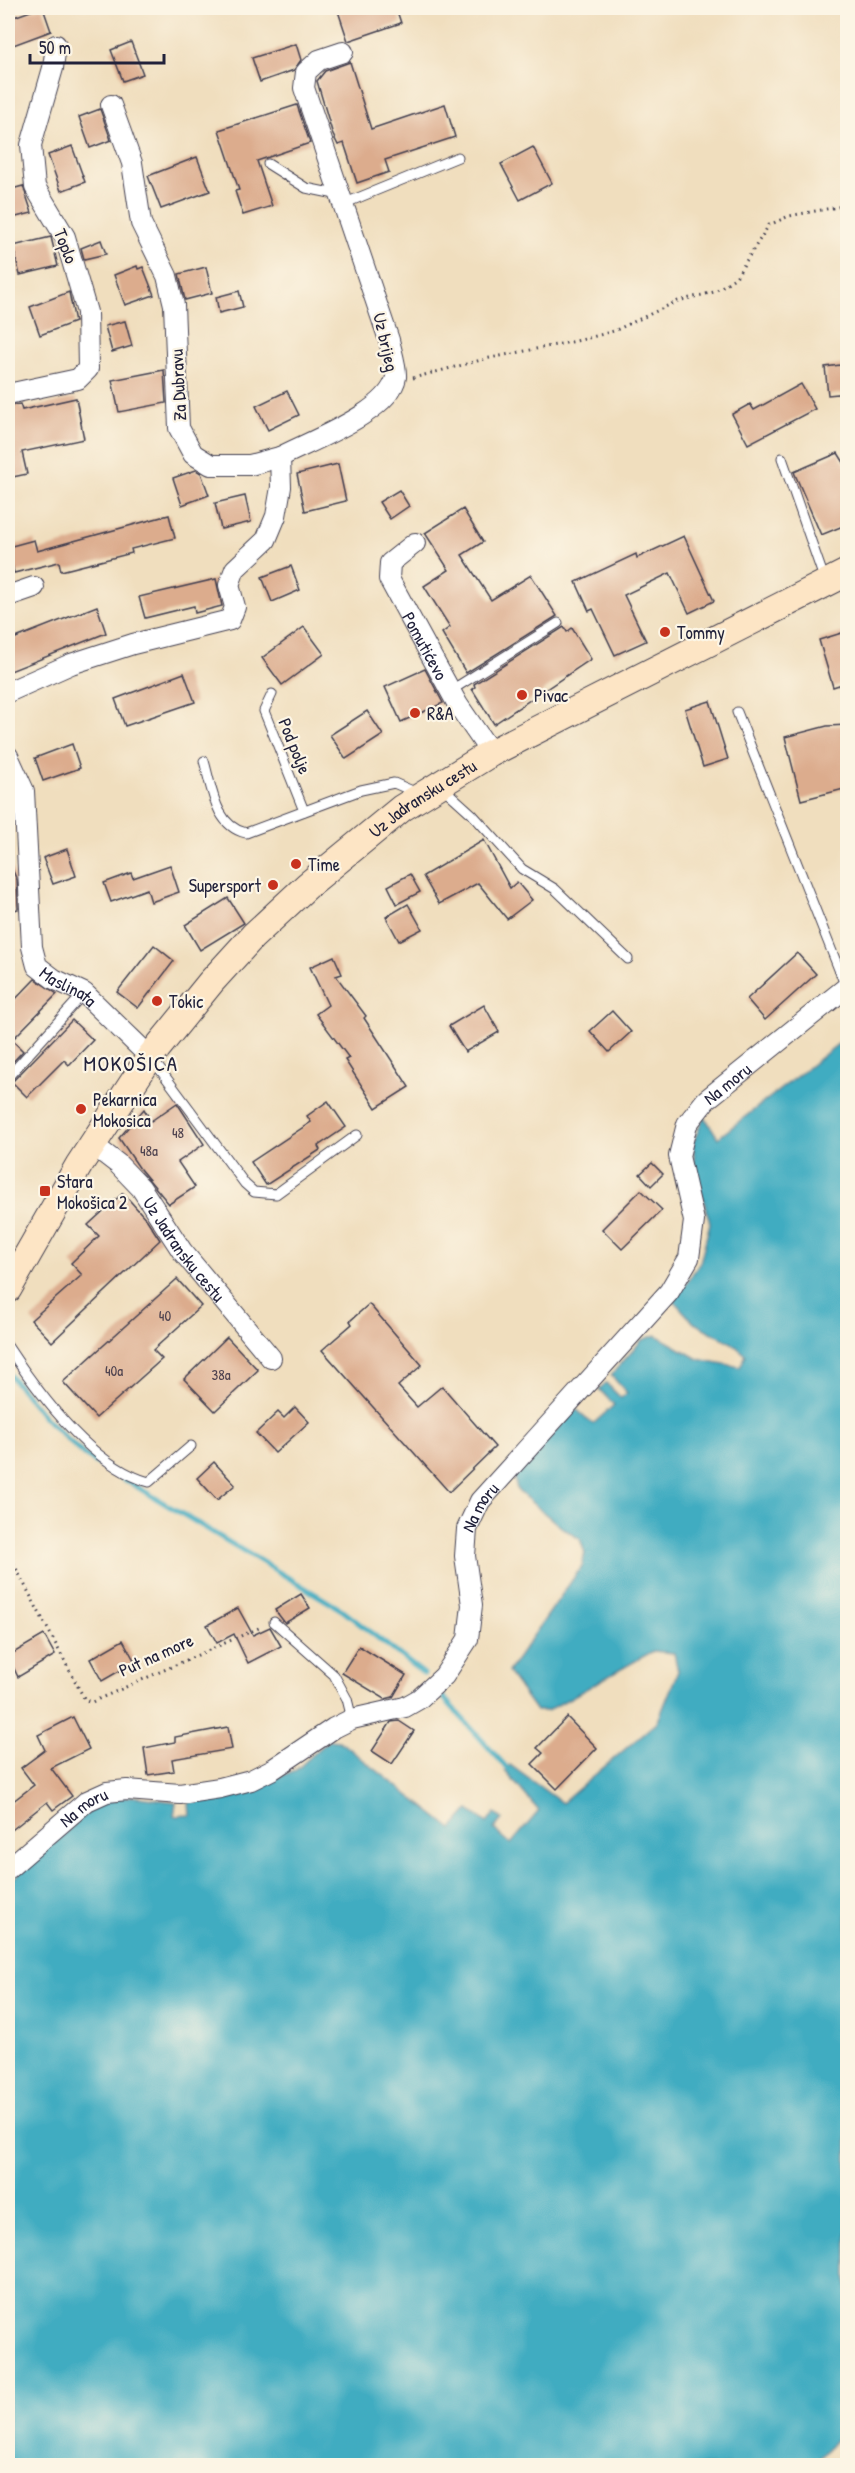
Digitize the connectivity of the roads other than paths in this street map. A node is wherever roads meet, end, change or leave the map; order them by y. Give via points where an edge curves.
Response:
1 (56, 45) dead end
2 (343, 52) dead end
3 (111, 105) dead end
4 (458, 157) dead end
5 (268, 164) dead end
6 (342, 200) junction
7 (8, 394) edge
8 (280, 457) junction
9 (782, 458) dead end
10 (415, 543) dead end
11 (837, 578) edge
12 (34, 587) dead end
13 (8, 596) edge
14 (558, 623) dead end
15 (450, 691) junction
16 (8, 692) edge
17 (272, 694) dead end
18 (737, 712) dead end
19 (491, 753) junction
20 (8, 756) edge
21 (204, 761) dead end
22 (431, 790) junction
23 (304, 811) junction
24 (628, 959) dead end
25 (847, 987) edge
26 (84, 993) junction
27 (150, 1057) junction
28 (8, 1077) edge
29 (357, 1135) dead end
30 (92, 1144) junction
31 (8, 1289) edge
32 (8, 1347) edge
33 (271, 1358) dead end
34 (191, 1446) dead end
35 (274, 1622) road end
36 (352, 1719) junction
37 (8, 1869) edge

1 - 7 street, Toplo via 31,145 35,188 65,237 87,312 87,369 78,379
2 - 6 street, Uz brijeg via 319,60 306,72 304,88
3 - 8 street, Za Dubravu via 132,163 141,223 168,276 174,305 178,428 193,454 211,465 250,465
4 - 6 lane
5 - 6 lane via 306,188
6 - 8 street, Uz brijeg via 389,340 396,376 383,399 360,418
8 - 16 street via 281,487 276,516 266,540 235,569 229,585 235,607 230,620 71,664
9 - 11 lane
10 - 15 street, Pomutićevo via 390,563 389,579
11 - 19 main road, Uz Jadransku cestu
12 - 13 street
14 - 15 lane
15 - 19 street, Pomutićevo
17 - 23 lane, Pod polje via 264,711
18 - 25 lane
19 - 22 main road, Uz Jadransku cestu
20 - 26 street, Maslinata via 24,790 32,947 37,966
21 - 23 lane via 219,812 232,830 246,833
22 - 23 lane via 394,783 361,790
22 - 24 lane via 472,814 522,869 555,889
22 - 27 main road, Uz Jadransku cestu via 402,808 308,885 253,936
25 - 36 street, Na moru via 706,1100 687,1124 679,1156 694,1221 689,1258 669,1292 480,1501 467,1529 465,1556 472,1605 468,1639 444,1676 405,1707
26 - 27 street, Maslinata
26 - 28 lane
27 - 29 lane via 254,1192 276,1194
27 - 30 main road, Uz Jadransku cestu
30 - 31 main road, Uz Jadransku cestu
30 - 33 street, Uz Jadransku cestu via 141,1188 182,1251
32 - 34 lane via 30,1382 84,1441 137,1479 149,1482
35 - 36 lane via 334,1675
36 - 37 street, Na moru via 251,1780 180,1794 107,1792 87,1801

